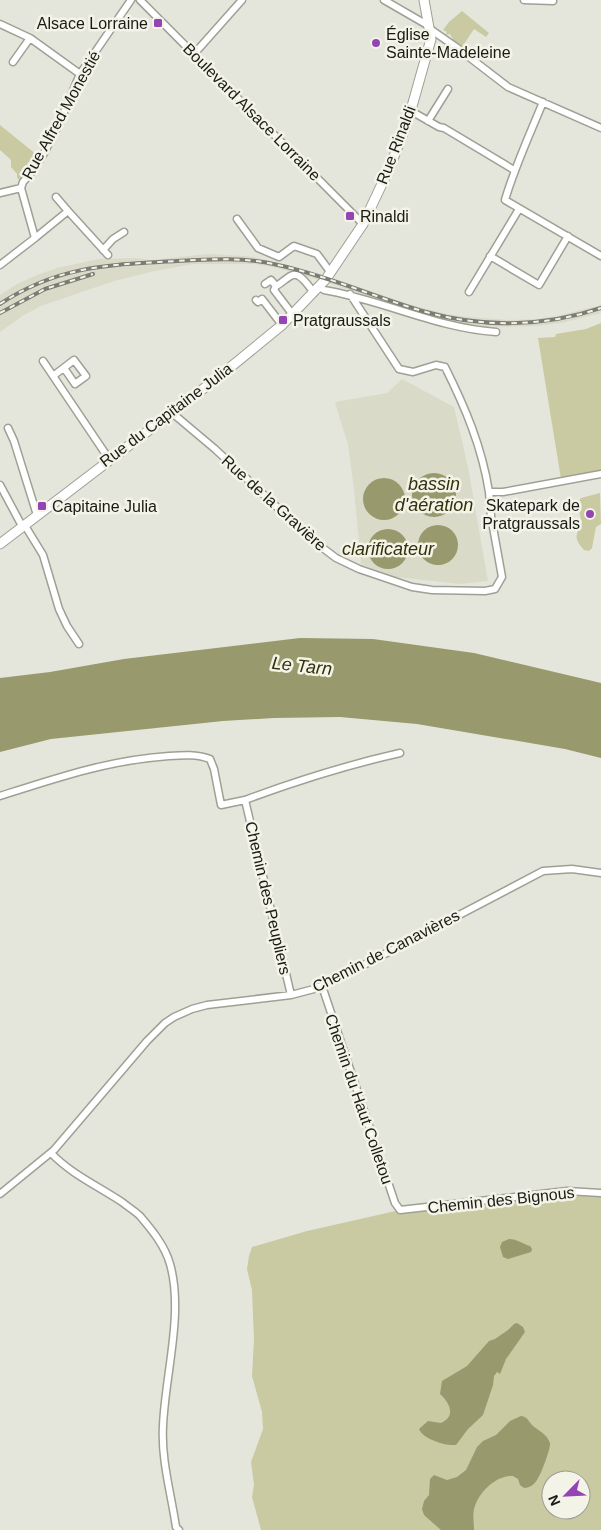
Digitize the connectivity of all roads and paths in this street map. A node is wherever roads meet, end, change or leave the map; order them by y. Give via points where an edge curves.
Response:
1 (131, 0) edge
2 (140, 0) edge
3 (242, 0) edge
4 (384, 0) edge
5 (424, 0) edge
6 (524, 0) edge
7 (553, 2) dead end
8 (0, 24) edge
9 (429, 28) junction
10 (30, 38) junction
11 (194, 54) junction
12 (13, 62) dead end
13 (80, 74) junction
14 (448, 89) dead end
15 (543, 102) junction
16 (411, 111) junction
17 (428, 121) junction
18 (601, 128) edge
19 (514, 170) junction
20 (21, 188) junction
21 (0, 193) edge
22 (56, 197) dead end
23 (519, 209) junction
24 (68, 211) junction
25 (237, 219) dead end
26 (363, 224) junction
27 (124, 232) dead end
28 (568, 236) junction
29 (35, 238) junction
30 (103, 250) junction
31 (108, 255) dead end
32 (490, 256) junction
33 (601, 256) edge
34 (0, 265) edge
35 (328, 276) junction
36 (265, 284) dead end
37 (276, 286) junction
38 (317, 290) junction
39 (469, 292) dead end
40 (350, 294) junction
41 (256, 300) dead end
42 (293, 314) junction
43 (282, 325) junction
44 (496, 332) dead end
45 (43, 361) dead end
46 (64, 368) dead end
47 (53, 376) junction
48 (171, 412) junction
49 (8, 428) dead end
50 (109, 459) junction
51 (601, 474) edge
52 (0, 485) edge
53 (489, 492) junction
54 (37, 514) junction
55 (23, 525) junction
56 (0, 544) edge
57 (78, 644) dead end
58 (400, 753) dead end
59 (0, 796) edge
60 (245, 800) junction
61 (601, 873) edge
62 (322, 986) junction
63 (291, 996) junction
64 (50, 1153) junction
65 (601, 1193) edge
66 (0, 1194) edge
67 (400, 1210) joint
68 (178, 1530) edge

1 - 13 street, Rue Alfred Monestié
2 - 11 street, Boulevard Alsace Lorraine
3 - 11 street
4 - 9 street
5 - 9 street, Rue Rinaldi
6 - 7 street
8 - 10 street
9 - 15 street via 508,87
9 - 16 street, Rue Rinaldi via 431,39
10 - 12 street
10 - 13 street
11 - 26 street, Boulevard Alsace Lorraine
13 - 20 street, Rue Alfred Monestié via 43,155
14 - 17 street
15 - 18 street
15 - 19 street
16 - 17 street
16 - 26 street, Rue Rinaldi via 390,167
17 - 19 street
19 - 23 street via 505,200
20 - 21 street, Rue Alfred Monestié
20 - 29 street
22 - 24 street
23 - 28 street
23 - 32 street
24 - 29 street
24 - 30 street
25 - 35 street via 258,248 279,257 294,246 317,254
26 - 35 street, Rue Rinaldi
27 - 30 street
28 - 32 street via 539,285
28 - 33 street
29 - 34 street
30 - 31 street
32 - 39 street
35 - 38 street, Rue du Capitaine Julia
36 - 37 street via 271,280
37 - 38 street via 296,275
37 - 42 street via 274,290
38 - 40 street
38 - 42 street, Rue du Capitaine Julia
40 - 44 street via 446,325
40 - 53 street via 399,369 413,372 436,365 445,367 466,410 486,470
41 - 43 street via 262,299
42 - 43 street, Rue du Capitaine Julia
43 - 48 street, Rue du Capitaine Julia
45 - 47 street
46 - 47 street
47 - 50 street
48 - 50 street, Rue du Capitaine Julia
48 - 53 street, Rue de la Gravière via 336,558 359,570 412,587 432,590 495,589 502,576
49 - 54 street
50 - 54 street, Rue du Capitaine Julia
51 - 53 street
52 - 55 street
54 - 55 street, Rue du Capitaine Julia
55 - 56 street, Rue du Capitaine Julia
55 - 57 street via 43,555 59,609
58 - 60 street, Chemin des Peupliers via 286,784
59 - 60 street, Chemin des Peupliers via 91,768 154,757 200,755 210,760 214,769 221,805
60 - 63 street, Chemin des Peupliers
61 - 62 street, Chemin de Canavières via 572,869 543,871
62 - 63 street, Chemin de Canavières
62 - 67 street, Chemin du Haut Colletou
63 - 64 street, Chemin de Canavières via 207,1005 174,1017 147,1041
64 - 66 street, Chemin de Canavières
64 - 68 street via 138,1214 159,1241 170,1263 174,1290 174,1337 163,1419 164,1458
65 - 67 street, Chemin des Bignous via 567,1191

